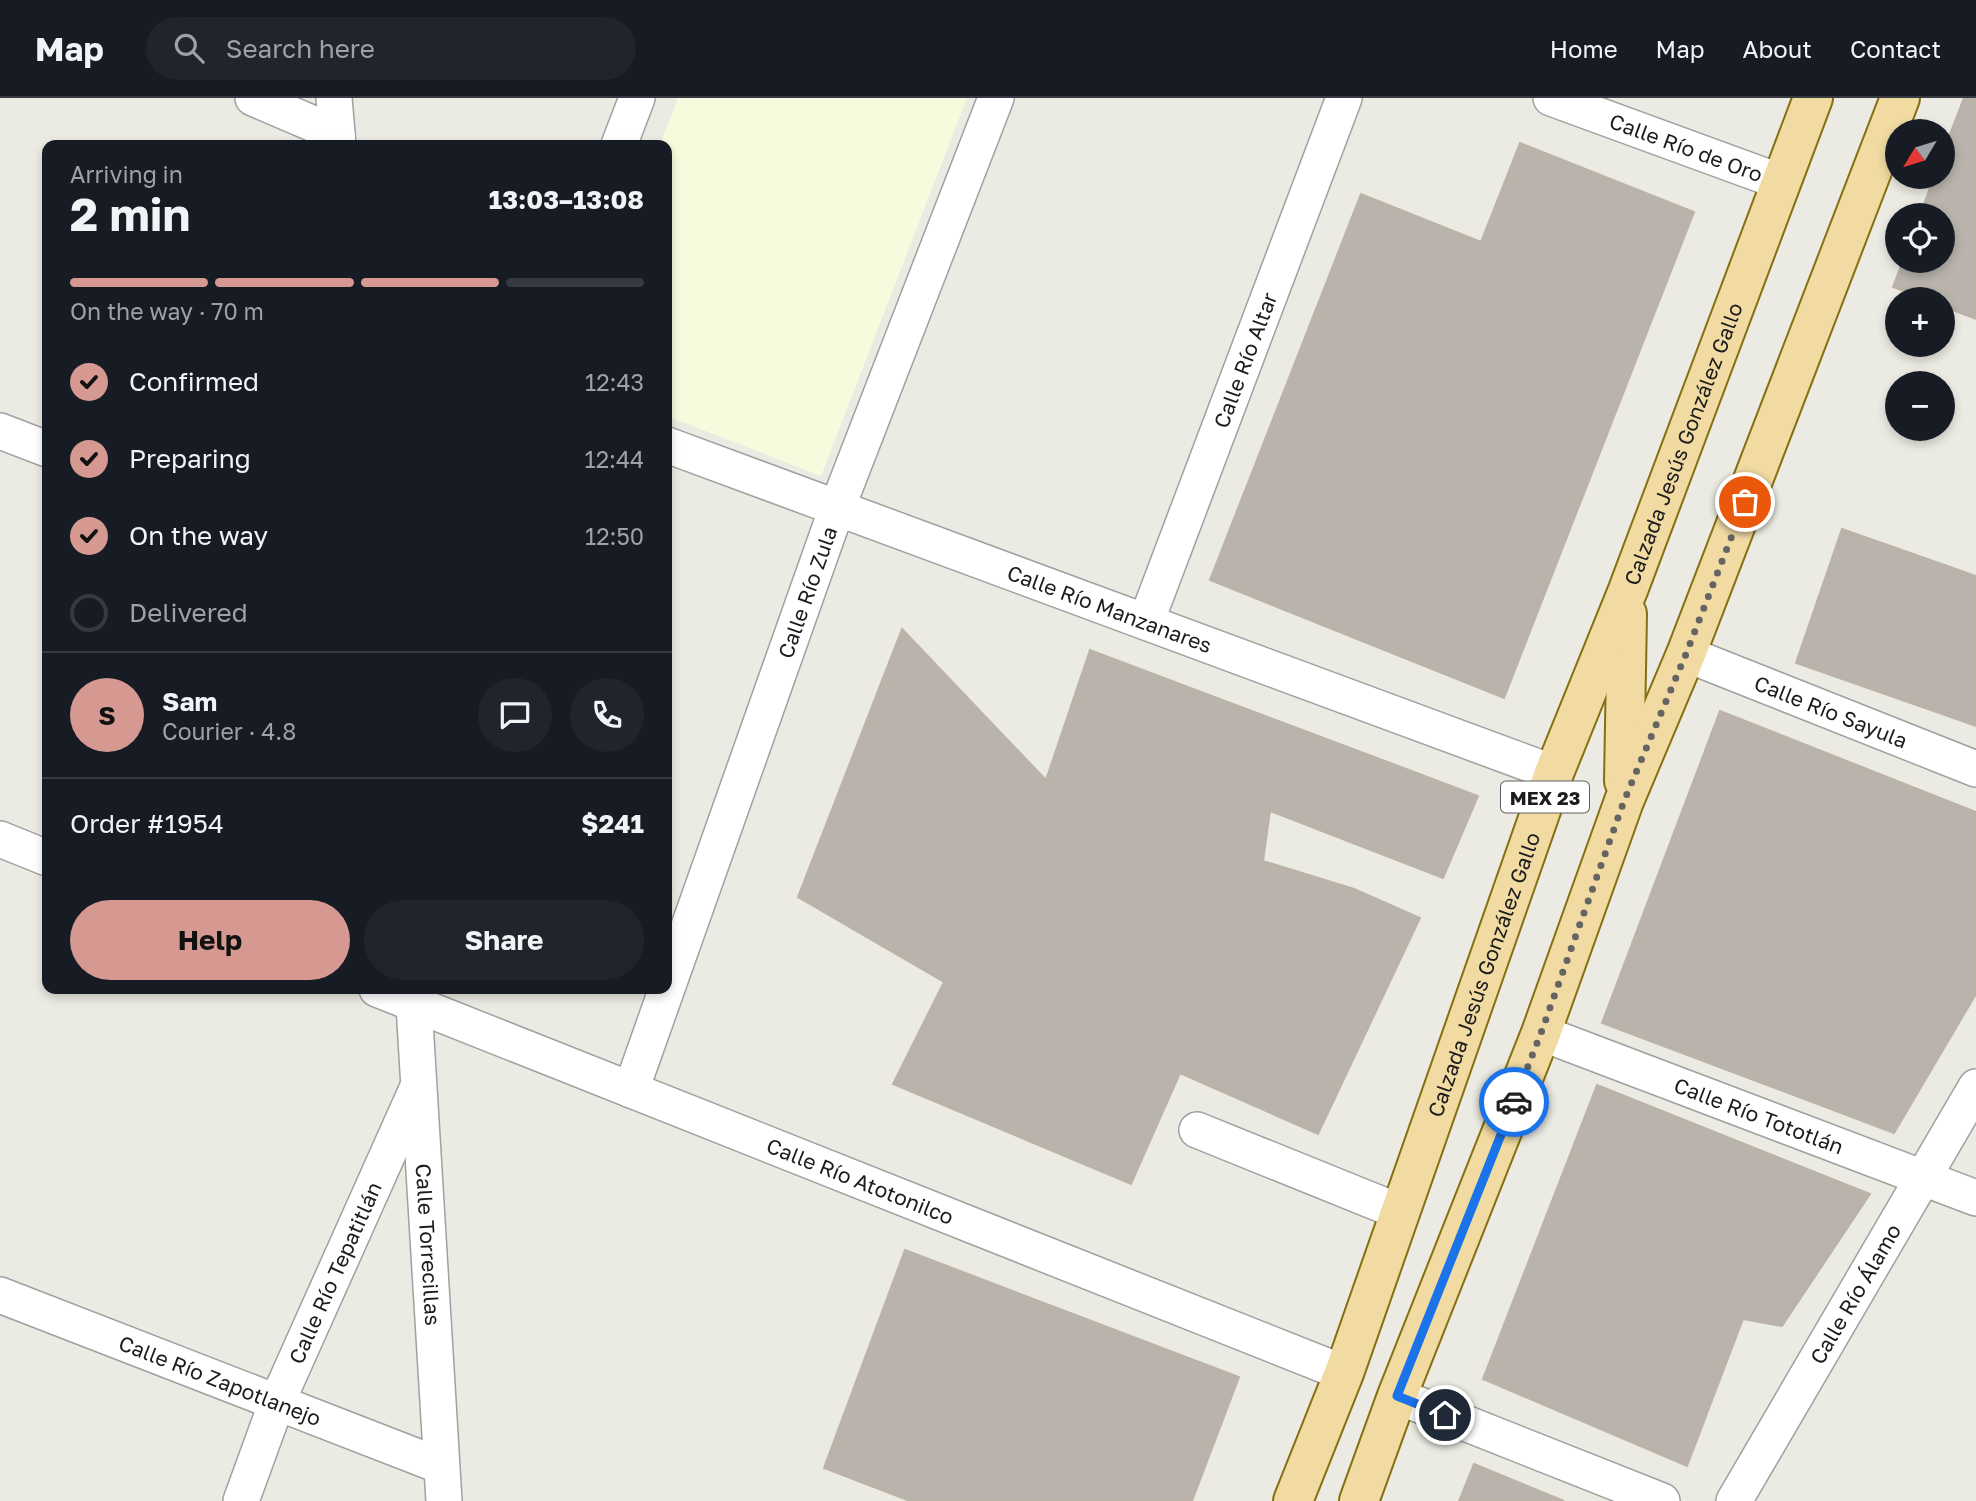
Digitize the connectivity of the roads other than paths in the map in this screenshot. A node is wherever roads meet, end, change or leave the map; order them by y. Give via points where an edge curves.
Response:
1 (253, 98) edge
2 (334, 98) edge
3 (637, 98) edge
4 (996, 98) edge
5 (1344, 98) edge
6 (1550, 98) edge
7 (1813, 98) edge
8 (1900, 98) edge
9 (338, 140) edge
10 (621, 140) edge
11 (1781, 182) junction
12 (0, 431) edge
13 (42, 447) edge
14 (672, 447) edge
15 (837, 508) junction
16 (1628, 590) junction
17 (1146, 622) junction
18 (1686, 654) junction
19 (1976, 769) edge
20 (1554, 773) junction
21 (1624, 801) junction
22 (0, 839) edge
23 (42, 856) edge
24 (672, 974) edge
25 (665, 994) edge
26 (413, 996) edge
27 (1541, 1033) junction
28 (419, 1085) junction
29 (1976, 1087) edge
30 (631, 1090) junction
31 (1197, 1130) dead end
32 (1924, 1177) junction
33 (1976, 1198) edge
34 (1400, 1212) junction
35 (0, 1295) edge
36 (1344, 1373) junction
37 (1397, 1396) junction
38 (277, 1402) junction
39 (442, 1466) junction
40 (241, 1501) edge
41 (444, 1501) edge
42 (1293, 1501) edge
43 (1359, 1501) edge
44 (1662, 1501) edge
45 (1734, 1501) edge

1 - 9 street
2 - 9 street
3 - 10 street
4 - 15 street, Calle Río Zula
5 - 17 street, Calle Río Altar
6 - 11 street, Calle Río de Oro
7 - 11 main road, Calzada Jesús González Gallo / MEX 23
8 - 18 main road, MEX 23
11 - 16 main road, Calzada Jesús González Gallo / MEX 23
12 - 13 street
14 - 15 street, Calle Río Manzanares
15 - 17 street, Calle Río Manzanares
15 - 24 street, Calle Río Zula
16 - 20 main road, Calzada Jesús González Gallo / MEX 23
16 - 21 main road
17 - 20 street, Calle Río Manzanares
18 - 19 street, Calle Río Sayula
18 - 21 main road, MEX 23
20 - 34 main road, Calzada Jesús González Gallo / MEX 23
21 - 27 main road, MEX 23
22 - 23 street
25 - 30 street, Calle Río Zula
26 - 28 street, Calle Torrecillas
26 - 30 street, Calle Río Atotonilco
27 - 32 street, Calle Río Tototlán
27 - 37 main road, MEX 23
28 - 38 street, Calle Río Tepatitlán
28 - 39 street, Calle Torrecillas
29 - 32 street, Calle Río Álamo
30 - 36 street, Calle Río Atotonilco
31 - 34 street
32 - 33 street, Calle Río Tototlán
32 - 45 street, Calle Río Álamo
34 - 36 main road, Calzada Jesús González Gallo / MEX 23
35 - 38 street, Calle Río Zapotlanejo
36 - 42 main road, Calzada Jesús González Gallo / MEX 23
37 - 43 main road, MEX 23
37 - 44 street
38 - 39 street, Calle Río Zapotlanejo
38 - 40 street, Calle Río Tepatitlán
39 - 41 street, Calle Torrecillas

